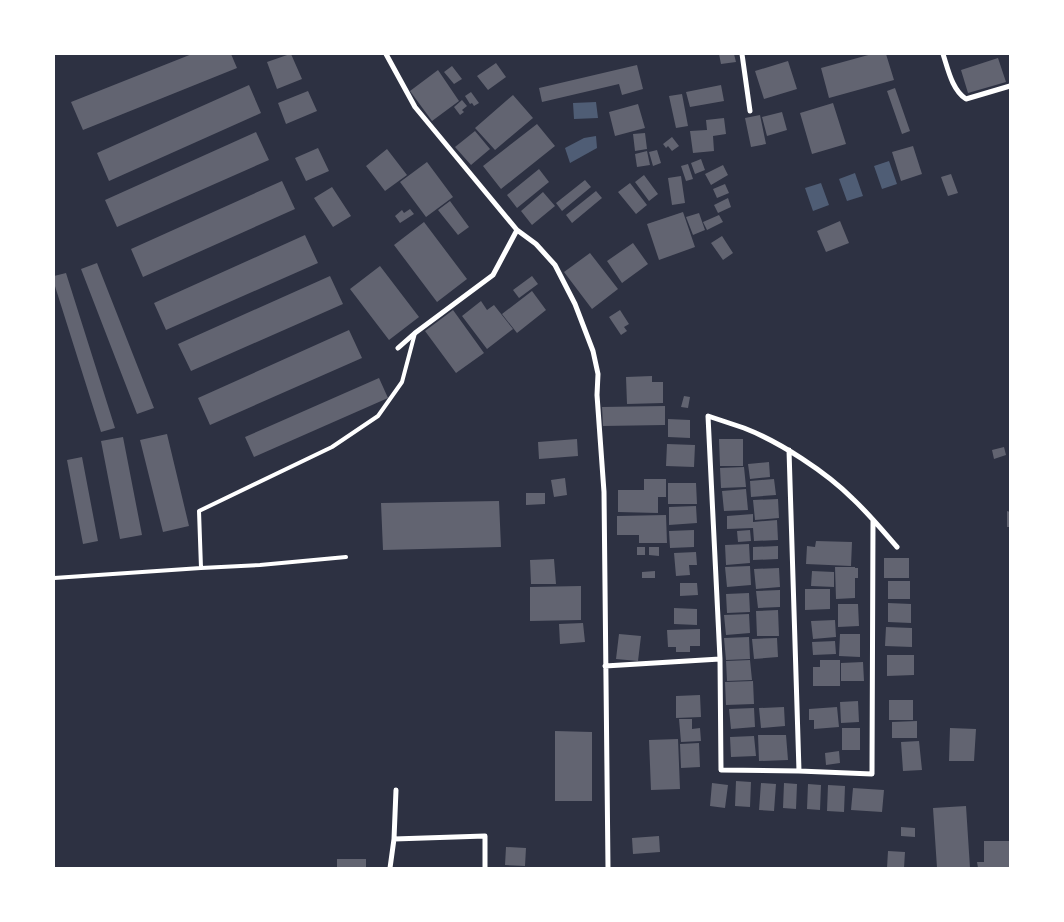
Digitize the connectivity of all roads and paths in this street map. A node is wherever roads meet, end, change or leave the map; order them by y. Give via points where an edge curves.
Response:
1 (386, 54) edge
2 (742, 54) edge
3 (943, 54) edge
4 (1010, 86) edge
5 (750, 111) dead end
6 (517, 230) junction
7 (415, 333) junction
8 (398, 348) dead end
9 (789, 450) junction
10 (873, 520) junction
11 (897, 547) dead end
12 (346, 557) dead end
13 (201, 568) junction
14 (54, 578) edge
15 (720, 659) junction
16 (605, 666) junction
17 (799, 771) junction
18 (396, 790) dead end
19 (394, 839) junction
20 (390, 868) edge
21 (485, 868) edge
22 (608, 868) edge

1 - 6 street via 415,107
2 - 5 street
3 - 4 street via 952,82 966,99
6 - 7 street via 492,276
6 - 16 street via 536,244 555,265 575,304 598,374 604,492
7 - 8 street
7 - 13 lane via 402,382 378,416 332,447 199,511
9 - 10 street via 837,485
9 - 15 street via 745,428 708,416
9 - 17 street
10 - 11 street
10 - 17 street via 872,774
12 - 13 lane
13 - 14 lane
15 - 16 street
15 - 17 street via 721,770
16 - 22 street
18 - 19 street
19 - 20 street
19 - 21 street via 485,836

